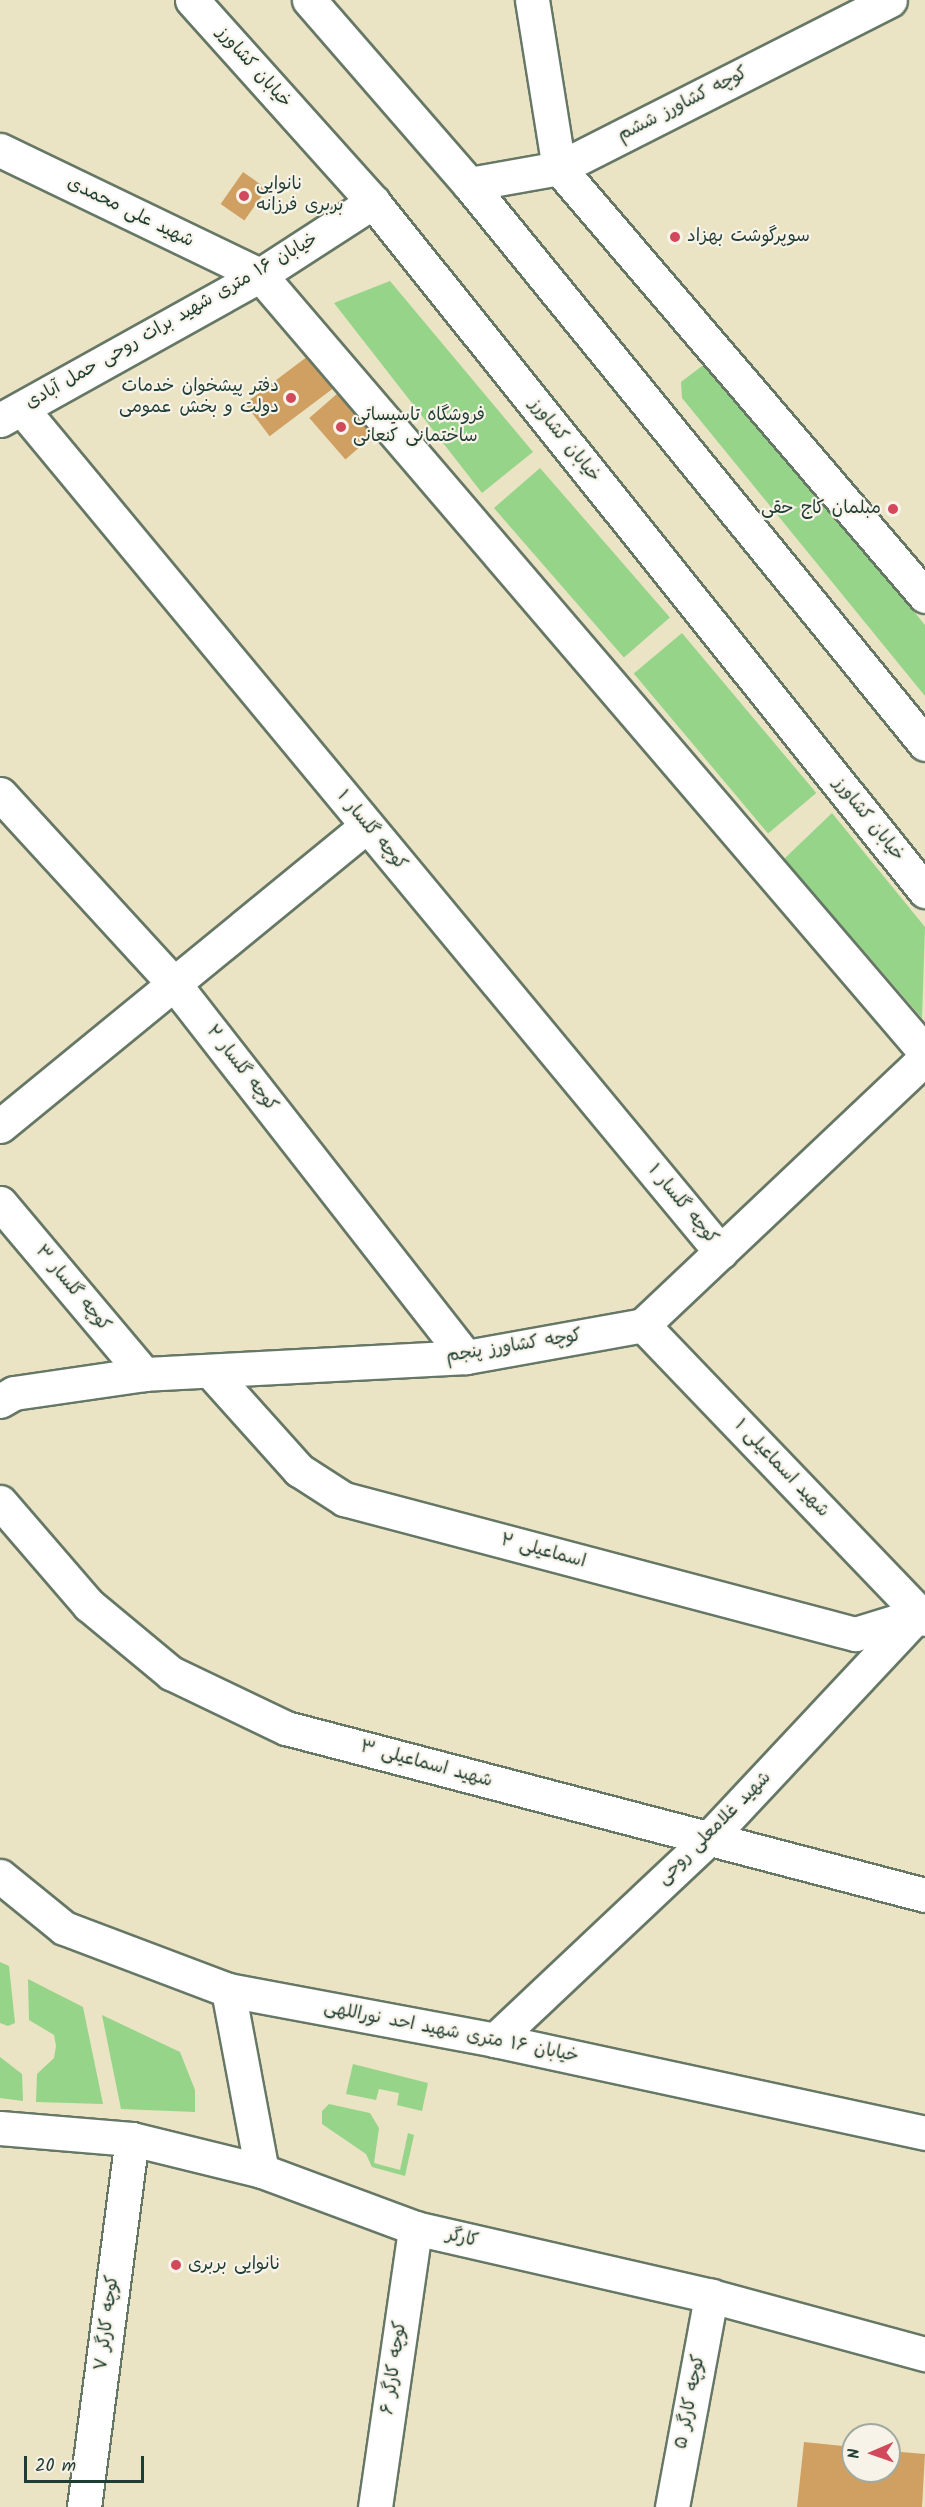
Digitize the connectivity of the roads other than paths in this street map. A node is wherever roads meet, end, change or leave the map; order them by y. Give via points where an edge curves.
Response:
1 (192, 0) edge
2 (309, 0) edge
3 (532, 0) edge
4 (890, 0) edge
5 (0, 150) edge
6 (559, 168) junction
7 (469, 184) junction
8 (373, 202) junction
9 (260, 275) junction
10 (11, 415) edge
11 (925, 596) edge
12 (925, 744) edge
13 (0, 794) edge
14 (367, 826) junction
15 (925, 891) edge
16 (175, 985) junction
17 (925, 1052) edge
18 (925, 1058) edge
19 (0, 1126) edge
20 (0, 1203) edge
21 (721, 1252) junction
22 (643, 1325) junction
23 (466, 1357) junction
24 (212, 1372) junction
25 (144, 1374) junction
26 (5, 1391) edge
27 (0, 1502) edge
28 (923, 1614) edge
29 (709, 1838) junction
30 (0, 1876) edge
31 (925, 1895) edge
32 (228, 1990) junction
33 (495, 2040) junction
34 (0, 2128) edge
35 (925, 2133) edge
36 (132, 2139) junction
37 (262, 2172) junction
38 (415, 2228) junction
39 (711, 2296) junction
40 (925, 2354) edge
41 (84, 2507) edge
42 (375, 2507) edge
43 (672, 2507) edge

1 - 8 street, خیابان کشاورز
2 - 7 street
3 - 6 street
4 - 6 street, کوچه کشاورز ششم
5 - 9 street, شهید علی محمدی
6 - 7 street, کوچه کشاورز ششم
6 - 11 street
7 - 12 street
8 - 9 street, خیابان ۱۶ متری شهید برات روحی حمل آبادی
8 - 15 street, خیابان کشاورز
9 - 10 street, خیابان ۱۶ متری شهید برات روحی حمل آبادی
9 - 17 street
10 - 14 street, کوچه گلسار ۱
13 - 16 street, کوچه گلسار ۲
14 - 16 street
14 - 21 street, کوچه گلسار ۱
16 - 19 street
16 - 23 street, کوچه گلسار ۲
18 - 21 street
20 - 25 street, کوچه گلسار ۳
21 - 22 street
22 - 23 street, کوچه کشاورز پنجم
22 - 28 street, شهید اسماعیلی ۱
23 - 24 street, کوچه کشاورز پنجم
24 - 25 street, کوچه کشاورز پنجم
24 - 28 street, اسماعیلی ۲ via 299,1470 344,1499 855,1634
25 - 26 street, کوچه کشاورز پنجم
27 - 29 street, شهید اسماعیلی ۳ via 89,1605 171,1673 276,1723
28 - 29 street, شهید غلامعلی روحی
29 - 31 street, شهید اسماعیلی ۳
29 - 33 street, شهید غلامعلی روحی
30 - 32 street, خیابان ۱۶ متری شهید احد نوراللهی via 64,1928
32 - 33 street, خیابان ۱۶ متری شهید احد نوراللهی
32 - 37 street
33 - 35 street, خیابان ۱۶ متری شهید احد نوراللهی
34 - 36 street, کارگر
36 - 37 street, کارگر
36 - 41 street, کوچه کارگر ۷
37 - 38 street, کارگر
38 - 39 street, کارگر
38 - 42 street, کوچه کارگر ۶
39 - 40 street, کارگر
39 - 43 street, کوچه کارگر ۵

